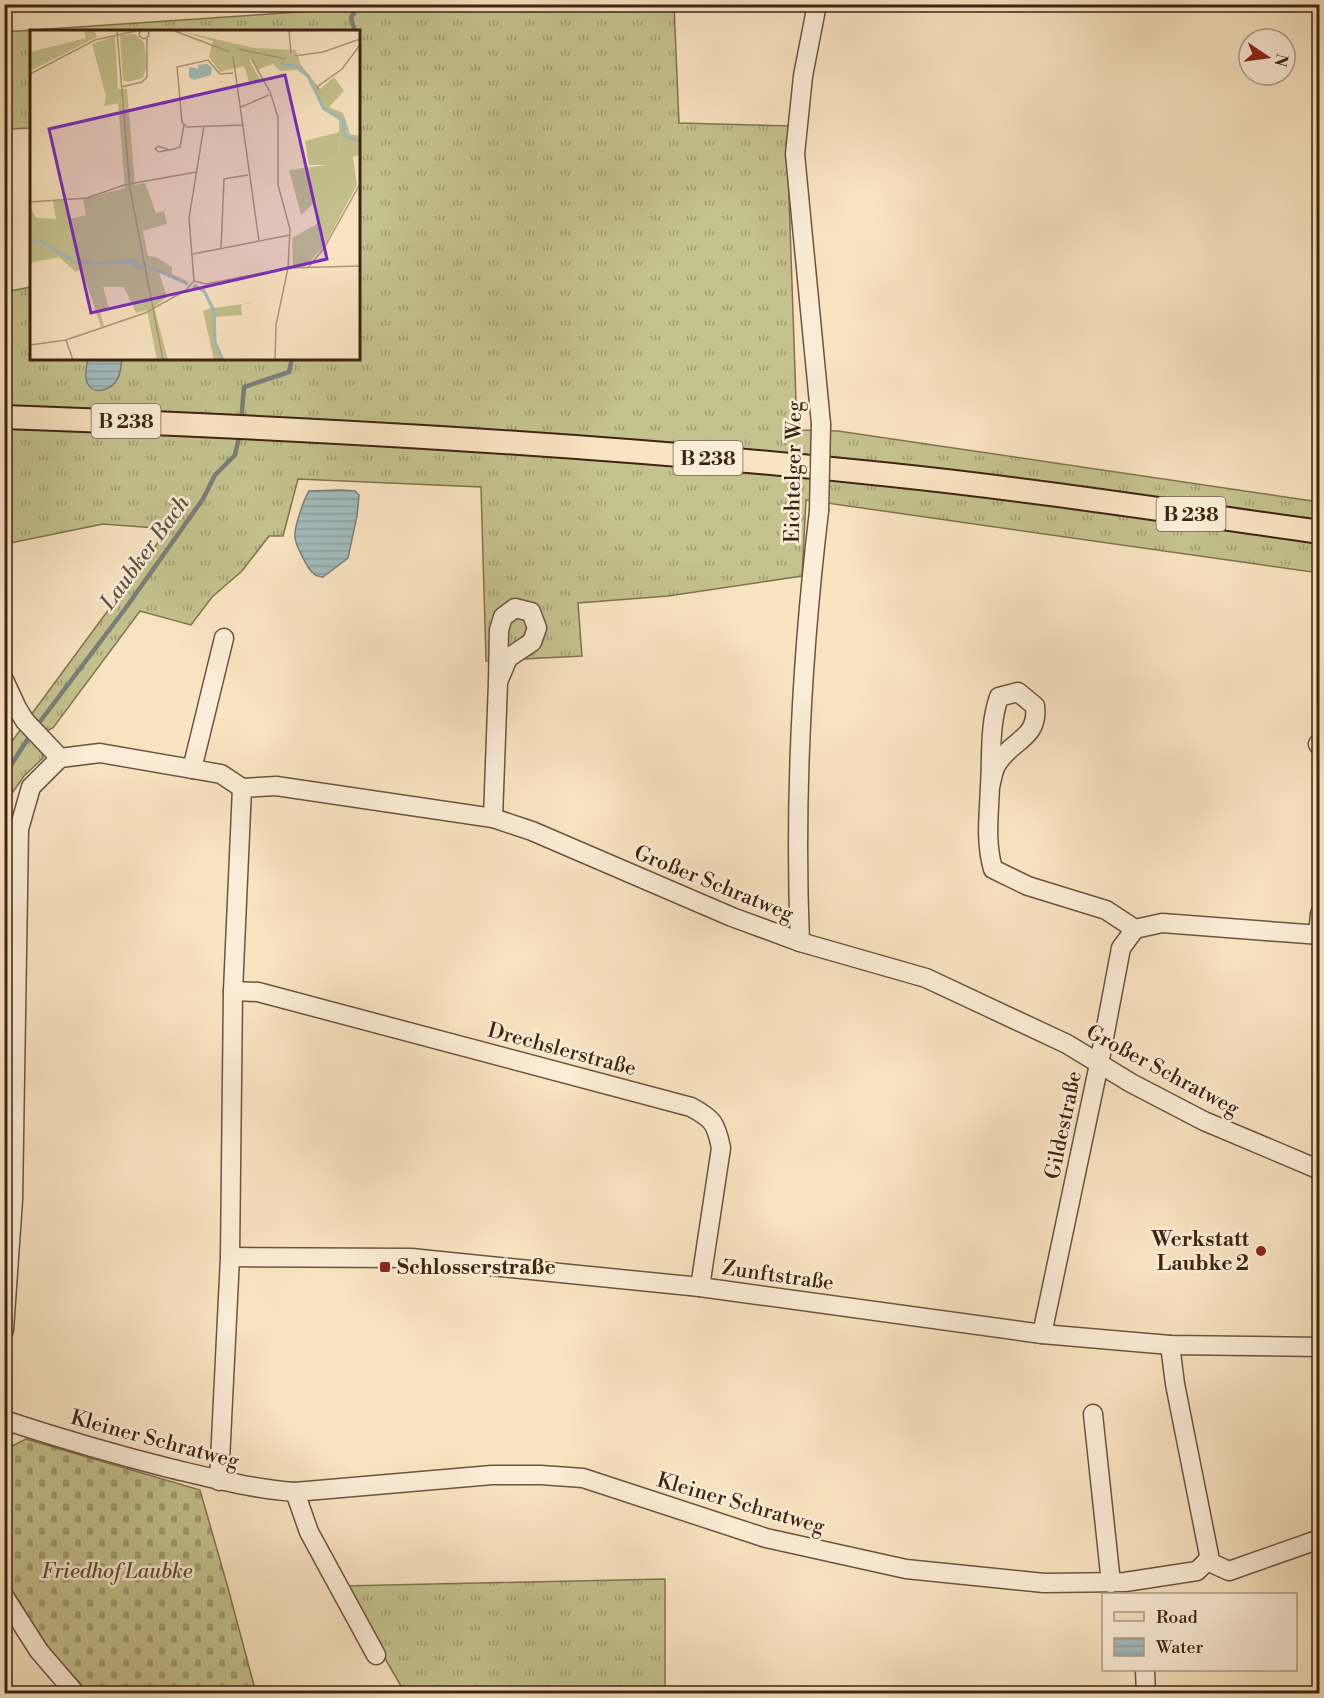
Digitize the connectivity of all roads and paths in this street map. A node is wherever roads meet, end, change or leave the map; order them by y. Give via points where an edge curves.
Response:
1 (817, 4) edge
2 (4, 417) edge
3 (1320, 532) edge
4 (224, 638) dead end
5 (4, 680) edge
6 (498, 682) dead end
7 (16, 713) edge
8 (60, 758) junction
9 (192, 769) junction
10 (990, 787) junction
11 (242, 788) junction
12 (493, 818) junction
13 (1320, 914) edge
14 (1135, 929) junction
15 (1319, 935) edge
16 (800, 942) junction
17 (232, 991) junction
18 (1099, 1064) junction
19 (1320, 1170) edge
20 (230, 1257) junction
21 (700, 1287) junction
22 (4, 1330) edge
23 (1042, 1334) junction
24 (1170, 1345) junction
25 (1320, 1347) edge
26 (1093, 1414) dead end
27 (4, 1420) edge
28 (219, 1480) junction
29 (295, 1492) junction
30 (1320, 1539) edge
31 (1208, 1561) junction
32 (1121, 1586) edge
33 (4, 1596) edge
34 (376, 1655) dead end
35 (1145, 1671) edge
36 (76, 1694) edge
37 (1146, 1694) edge

1 - 16 street, Eichtelger Weg, bridge via 803,76 795,154 821,424 819,511 800,739
2 - 3 main road, B 238 via 477,440 786,464
4 - 9 street
5 - 7 street
6 - 12 street
7 - 8 street
8 - 9 street via 100,753
8 - 22 street via 31,787 20,828 13,1200
9 - 11 street via 221,774
10 - 10 street via 993,717 999,697 1018,692 1035,706 1037,718 1028,735 997,764
10 - 14 street via 988,850 993,869 1028,886 1106,910
11 - 12 street, Großer Schratweg via 276,786
11 - 17 street
12 - 16 street, Großer Schratweg
13 - 15 street
14 - 15 street via 1162,923
14 - 18 street, Gildestraße via 1121,948
16 - 18 street, Großer Schratweg via 926,978 1067,1044
17 - 20 street
17 - 21 street, Drechslerstraße via 270,995 691,1107 707,1116 717,1129 721,1148
18 - 19 street, Großer Schratweg via 1204,1121
18 - 23 street, Gildestraße
20 - 21 street, Zunftstraße via 411,1258
20 - 28 street
21 - 23 street, Zunftstraße
23 - 24 street, Zunftstraße
24 - 25 street, Zunftstraße
24 - 31 street via 1209,1547
26 - 32 street
27 - 28 street, Kleiner Schratweg via 89,1447
28 - 29 street, Kleiner Schratweg
29 - 32 street, Kleiner Schratweg via 492,1475 583,1478 766,1538 906,1569 1044,1583
29 - 34 street via 309,1532
30 - 31 street via 1229,1571
31 - 32 street, Kleiner Schratweg via 1197,1571
33 - 36 street via 39,1651
35 - 37 street

